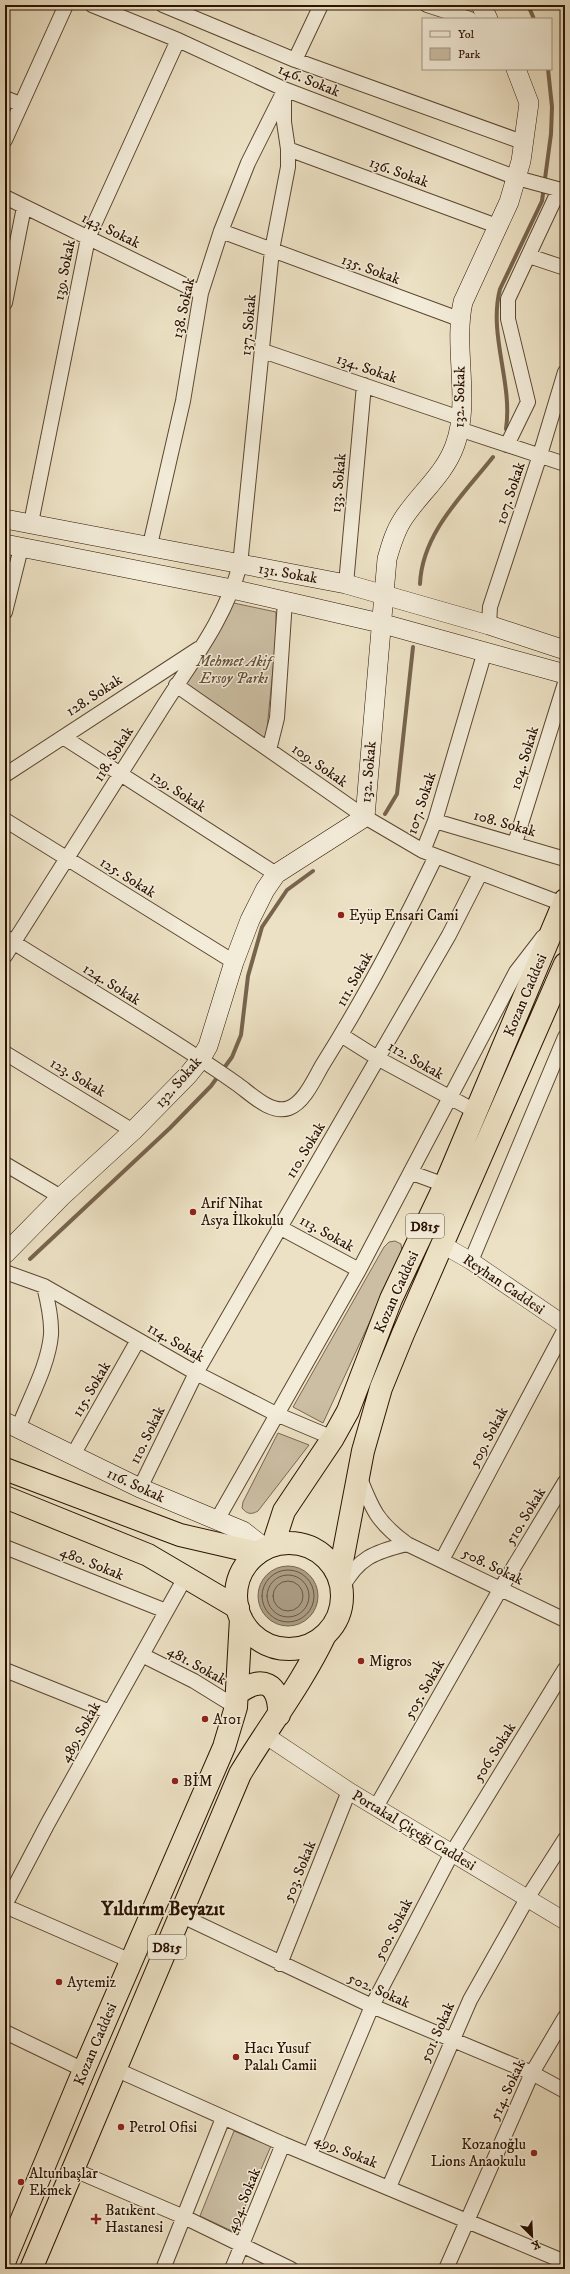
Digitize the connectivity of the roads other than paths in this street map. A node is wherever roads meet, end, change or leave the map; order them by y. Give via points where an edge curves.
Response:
1 (66, 5) edge
2 (92, 5) edge
3 (164, 5) edge
4 (321, 5) edge
5 (427, 5) edge
6 (481, 5) edge
7 (179, 8) edge
8 (467, 18) edge
9 (488, 18) edge
10 (178, 40) junction
11 (295, 60) junction
12 (516, 70) edge
13 (284, 89) junction
14 (5, 98) edge
15 (20, 104) junction
16 (5, 140) edge
17 (525, 143) junction
18 (288, 149) junction
19 (517, 178) junction
20 (562, 190) edge
21 (5, 197) edge
22 (24, 207) junction
23 (497, 226) junction
24 (222, 232) junction
25 (88, 238) junction
26 (272, 250) junction
27 (529, 256) junction
28 (565, 268) edge
29 (201, 293) junction
30 (5, 303) edge
31 (459, 319) junction
32 (263, 351) junction
33 (565, 372) edge
34 (364, 385) junction
35 (460, 424) junction
36 (508, 445) junction
37 (540, 455) junction
38 (565, 464) edge
39 (5, 518) edge
40 (31, 523) junction
41 (150, 545) junction
42 (13, 546) edge
43 (240, 565) junction
44 (346, 584) junction
45 (232, 589) junction
46 (383, 594) junction
47 (285, 601) junction
48 (5, 612) edge
49 (380, 622) junction
50 (489, 625) junction
51 (204, 646) junction
52 (565, 650) edge
53 (485, 652) junction
54 (565, 674) edge
55 (565, 683) edge
56 (176, 685) junction
57 (63, 737) junction
58 (269, 750) junction
59 (120, 774) junction
60 (5, 775) edge
61 (365, 817) junction
62 (5, 820) edge
63 (436, 821) junction
64 (515, 843) junction
65 (429, 853) junction
66 (66, 858) junction
67 (565, 859) edge
68 (276, 874) junction
69 (480, 874) junction
70 (562, 907) edge
71 (9, 940) edge
72 (5, 956) edge
73 (234, 962) junction
74 (565, 964) edge
75 (341, 1035) junction
76 (565, 1037) edge
77 (5, 1053) edge
78 (379, 1059) junction
79 (200, 1060) junction
80 (450, 1099) junction
81 (288, 1109) joint
82 (475, 1111) junction
83 (134, 1130) junction
84 (5, 1164) edge
85 (412, 1173) junction
86 (445, 1185) junction
87 (61, 1197) junction
88 (279, 1227) junction
89 (443, 1245) junction
90 (5, 1254) edge
91 (471, 1261) junction
92 (359, 1270) junction
93 (5, 1272) edge
94 (44, 1286) junction
95 (565, 1325) edge
96 (565, 1329) edge
97 (138, 1340) junction
98 (196, 1373) junction
99 (276, 1414) junction
100 (11, 1425) edge
101 (333, 1438) junction
102 (73, 1454) junction
103 (5, 1469) edge
104 (358, 1473) junction
105 (565, 1482) edge
106 (140, 1488) junction
107 (5, 1497) edge
108 (217, 1520) junction
109 (407, 1544) junction
110 (5, 1547) edge
111 (266, 1549) junction
112 (442, 1560) junction
113 (186, 1576) junction
114 (341, 1582) junction
115 (501, 1588) junction
116 (166, 1611) junction
117 (240, 1613) junction
118 (565, 1620) edge
119 (325, 1635) junction
120 (142, 1655) junction
121 (565, 1669) edge
122 (5, 1670) edge
123 (236, 1700) junction
124 (110, 1712) junction
125 (279, 1715) junction
126 (265, 1735) junction
127 (349, 1791) junction
128 (376, 1807) junction
129 (565, 1839) edge
130 (452, 1853) junction
131 (528, 1897) junction
132 (5, 1905) edge
133 (180, 1915) junction
134 (565, 1921) edge
135 (131, 1961) junction
136 (280, 1964) junction
137 (372, 2006) junction
138 (565, 2016) edge
139 (5, 2032) edge
140 (452, 2039) junction
141 (115, 2069) junction
142 (84, 2070) junction
143 (532, 2073) junction
144 (565, 2091) edge
145 (224, 2118) junction
146 (283, 2144) junction
147 (310, 2154) junction
148 (72, 2169) junction
149 (389, 2187) junction
150 (184, 2217) junction
151 (467, 2220) junction
152 (243, 2245) junction
153 (5, 2260) edge
154 (565, 2262) edge
155 (31, 2269) edge
156 (163, 2269) edge
157 (232, 2269) edge
158 (291, 2269) edge
159 (446, 2269) edge

1 - 15 street
2 - 10 street, 146. Sokak
3 - 7 street, 146. Sokak
4 - 11 street
5 - 8 street
6 - 9 main road
7 - 11 street, 146. Sokak
10 - 13 street, 146. Sokak
10 - 25 street, 139. Sokak
11 - 17 street, 146. Sokak
12 - 17 main road, 132. Sokak via 529,103
13 - 18 street, 137. Sokak via 284,122
13 - 19 street, 146. Sokak
13 - 24 street, 138. Sokak via 248,163
14 - 15 street
15 - 16 street
17 - 19 main road, 132. Sokak
18 - 23 street, 136. Sokak
18 - 26 street, 137. Sokak via 288,167
19 - 20 street, 146. Sokak
19 - 23 main road, 132. Sokak
20 - 27 street
21 - 22 street, 143. Sokak
22 - 25 street, 143. Sokak
22 - 30 street
23 - 31 main road, 132. Sokak via 468,286
24 - 26 street, 135. Sokak
24 - 29 street, 138. Sokak
25 - 29 street, 143. Sokak
25 - 40 street, 139. Sokak
26 - 31 street, 135. Sokak
26 - 32 street, 137. Sokak
27 - 28 street
27 - 36 street via 508,299 508,320 528,402
29 - 41 street, 138. Sokak via 183,401
31 - 35 main road, 132. Sokak
32 - 34 street, 134. Sokak
32 - 43 street, 137. Sokak
33 - 37 street, 107. Sokak
34 - 35 street, 134. Sokak
34 - 44 street, 133. Sokak
35 - 36 street, 134. Sokak
35 - 46 main road, 132. Sokak via 456,444 443,468 402,520 395,534 387,559
36 - 37 street, 134. Sokak
37 - 38 street, 134. Sokak
37 - 50 street, 107. Sokak via 490,607
39 - 40 main road, 131. Sokak
40 - 41 main road, 131. Sokak
41 - 43 main road, 131. Sokak
42 - 45 main road
42 - 48 street
43 - 44 main road, 131. Sokak
43 - 45 street, 118. Sokak
44 - 46 main road, 131. Sokak
45 - 47 main road
45 - 51 street, 118. Sokak
46 - 49 main road, 132. Sokak
46 - 50 main road, 131. Sokak
47 - 49 main road
47 - 58 street via 278,718
49 - 53 main road
49 - 61 main road, 132. Sokak
50 - 52 main road, 131. Sokak
51 - 56 street, 118. Sokak
51 - 57 street, 128. Sokak
53 - 54 main road
53 - 63 street, 107. Sokak
55 - 64 street, 104. Sokak
56 - 58 street, 109. Sokak
56 - 59 street, 118. Sokak
57 - 59 street, 129. Sokak
57 - 60 street, 128. Sokak
58 - 61 street, 109. Sokak
59 - 66 street, 118. Sokak
59 - 68 street, 129. Sokak
61 - 65 street, 109. Sokak
61 - 68 main road, 132. Sokak
62 - 66 street, 125. Sokak
63 - 64 street, 108. Sokak
63 - 65 street, 107. Sokak
64 - 67 street, 108. Sokak
65 - 69 street, 109. Sokak
65 - 75 street, 111. Sokak via 399,933
66 - 71 street, 118. Sokak
66 - 73 street, 125. Sokak
68 - 73 main road, 132. Sokak via 250,920
69 - 70 street, 109. Sokak
69 - 78 street, 110. Sokak via 450,935
70 - 80 street via 516,972
70 - 82 highway, Kozan Caddesi / D815 via 516,1020
71 - 72 street, 118. Sokak
71 - 79 street, 124. Sokak
73 - 79 main road, 132. Sokak via 208,1046
74 - 89 highway, Kozan Caddesi / D815
75 - 78 street, 112. Sokak
75 - 81 street, 111. Sokak via 308,1089 298,1102
76 - 91 street
77 - 83 street, 123. Sokak
78 - 80 street, 112. Sokak
78 - 88 street, 110. Sokak
79 - 81 street, 124. Sokak via 258,1099 279,1110
79 - 83 main road, 132. Sokak
80 - 82 street, 112. Sokak
80 - 85 street
82 - 86 highway, Kozan Caddesi / D815
83 - 87 main road, 132. Sokak
84 - 87 street
85 - 86 street
85 - 92 street
86 - 101 highway, Kozan Caddesi / D815 via 391,1299 348,1411
87 - 90 main road, 132. Sokak
88 - 92 street, 113. Sokak
88 - 98 street, 110. Sokak
89 - 91 street, Reyhan Caddesi
89 - 104 highway, Kozan Caddesi / D815 via 381,1388
91 - 95 street, Reyhan Caddesi
92 - 99 street
93 - 94 street, 114. Sokak
94 - 97 street, 114. Sokak
94 - 100 street via 50,1320 49,1345 43,1366
96 - 112 street, 509. Sokak
97 - 98 street, 114. Sokak
97 - 102 street, 115. Sokak
98 - 99 street, 114. Sokak
98 - 106 street, 110. Sokak
99 - 101 street, 114. Sokak
99 - 108 street
100 - 102 main road, 116. Sokak
101 - 111 highway, Kozan Caddesi / D815 via 284,1511
102 - 106 main road, 116. Sokak
103 - 111 highway via 198,1541
104 - 109 street, 508. Sokak via 376,1515 386,1528
104 - 114 highway, Kozan Caddesi / D815
105 - 115 street, 510. Sokak
106 - 108 main road, 116. Sokak
107 - 113 highway via 148,1555
108 - 111 main road, 116. Sokak via 243,1531
109 - 112 street, 508. Sokak
109 - 114 street via 364,1559
110 - 116 street, 480. Sokak
111 - 114 highway via 298,1543 316,1549 330,1561
111 - 117 highway via 250,1561 239,1581 236,1595
112 - 115 street, 508. Sokak
113 - 116 street, 489. Sokak
113 - 117 highway
114 - 119 highway via 342,1606 336,1622
115 - 118 street, 508. Sokak
115 - 128 street, 505. Sokak
116 - 120 street, 489. Sokak
117 - 119 highway via 251,1632 278,1648 299,1648
117 - 123 highway, Kozan Caddesi / D815
119 - 125 highway, Kozan Caddesi / D815 via 306,1673
120 - 123 street, 481. Sokak
120 - 124 street, 489. Sokak
121 - 130 street, 506. Sokak
122 - 124 street
123 - 125 highway via 248,1685 264,1683 272,1688 277,1697
123 - 135 highway, Kozan Caddesi / D815 via 214,1773
124 - 132 street, 489. Sokak
125 - 126 highway, Kozan Caddesi / D815
126 - 127 street, Portakal Çiçeği Caddesi
126 - 133 highway, Kozan Caddesi / D815 via 240,1774
127 - 128 street, Portakal Çiçeği Caddesi
127 - 136 street, 503. Sokak
128 - 130 street, Portakal Çiçeği Caddesi
129 - 131 street, 501. Sokak
130 - 131 street, Portakal Çiçeği Caddesi
130 - 137 street, 500. Sokak
131 - 134 street, Portakal Çiçeği Caddesi
131 - 140 street, 501. Sokak via 470,2000
132 - 135 street
133 - 136 street, 502. Sokak
133 - 141 highway, Kozan Caddesi / D815
135 - 142 highway, Kozan Caddesi / D815
136 - 137 street, 502. Sokak
137 - 140 street, 502. Sokak
137 - 147 street, 500. Sokak
138 - 143 street, 514. Sokak
139 - 142 street
140 - 143 street, 502. Sokak
140 - 149 street, 501. Sokak
141 - 145 street, 499. Sokak
141 - 148 highway, Kozan Caddesi / D815
142 - 153 highway, Kozan Caddesi / D815
143 - 144 street, 502. Sokak
143 - 151 street, 514. Sokak
145 - 146 street, 499. Sokak
145 - 150 street
146 - 147 street, 499. Sokak
146 - 152 street, 494. Sokak
147 - 149 street, 499. Sokak
148 - 150 street
148 - 155 highway, Kozan Caddesi / D815
149 - 151 street, 499. Sokak
150 - 152 street
150 - 156 street
151 - 154 street, 499. Sokak
151 - 159 street, 514. Sokak
152 - 157 street, 494. Sokak
152 - 158 street

